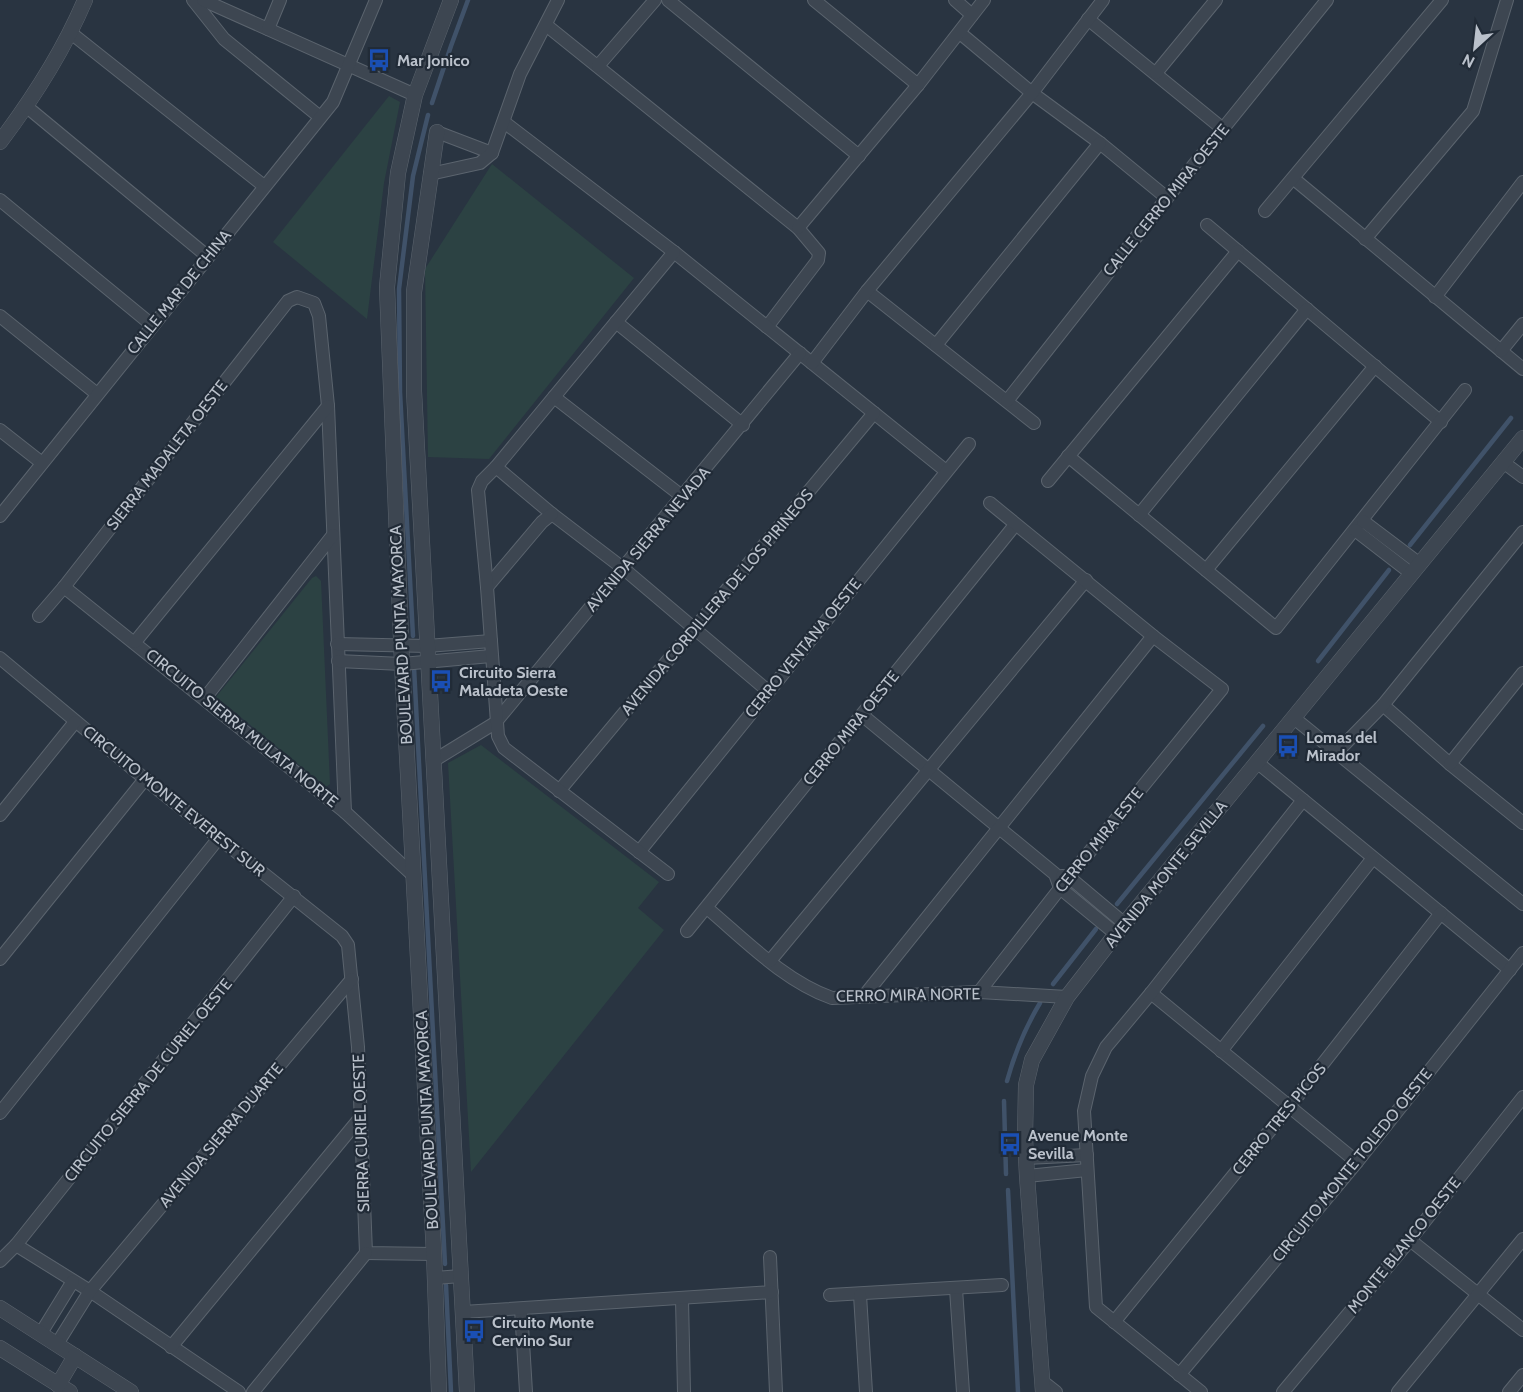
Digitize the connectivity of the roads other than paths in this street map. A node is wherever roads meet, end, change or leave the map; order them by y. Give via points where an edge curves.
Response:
1 (86, 0) edge
2 (192, 0) edge
3 (203, 0) edge
4 (280, 0) edge
5 (376, 0) edge
6 (451, 0) edge
7 (558, 0) edge
8 (655, 0) edge
9 (668, 0) edge
10 (814, 0) edge
11 (955, 0) edge
12 (984, 0) edge
13 (1103, 0) edge
14 (1216, 0) edge
15 (1327, 0) edge
16 (1442, 0) edge
17 (1507, 0) edge
18 (972, 15) junction
19 (1088, 19) junction
20 (546, 25) junction
21 (268, 29) junction
22 (71, 33) junction
23 (960, 33) junction
24 (350, 64) junction
25 (598, 66) junction
26 (1156, 73) junction
27 (918, 85) junction
28 (1032, 93) junction
29 (415, 95) junction
30 (27, 107) junction
31 (320, 117) junction
32 (504, 122) junction
33 (1223, 129) junction
34 (437, 132) joint
35 (0, 142) edge
36 (1100, 143) junction
37 (492, 153) junction
38 (859, 156) junction
39 (430, 174) junction
40 (1294, 179) junction
41 (1523, 182) edge
42 (264, 186) junction
43 (1167, 198) junction
44 (0, 200) edge
45 (1265, 212) dead end
46 (1207, 225) dead end
47 (798, 228) junction
48 (1365, 239) junction
49 (1238, 251) junction
50 (674, 252) junction
51 (207, 256) junction
52 (867, 291) junction
53 (1435, 297) junction
54 (1307, 309) junction
55 (0, 316) edge
56 (616, 322) junction
57 (1523, 324) edge
58 (152, 325) junction
59 (767, 327) junction
60 (936, 345) junction
61 (1501, 351) junction
62 (800, 353) junction
63 (812, 363) junction
64 (1375, 366) junction
65 (1523, 369) edge
66 (1465, 390) dead end
67 (97, 394) junction
68 (554, 397) junction
69 (1007, 401) junction
70 (328, 406) junction
71 (874, 412) junction
72 (1441, 422) junction
73 (1034, 423) dead end
74 (743, 425) junction
75 (0, 430) edge
76 (1522, 442) edge
77 (969, 444) dead end
78 (1068, 456) junction
79 (1503, 462) junction
80 (42, 463) junction
81 (496, 467) junction
82 (946, 471) junction
83 (1523, 477) edge
84 (1047, 481) dead end
85 (682, 497) junction
86 (990, 503) dead end
87 (552, 514) junction
88 (1140, 515) junction
89 (0, 516) edge
90 (1015, 525) junction
91 (1359, 525) junction
92 (1523, 532) edge
93 (333, 535) junction
94 (624, 569) junction
95 (1416, 569) junction
96 (1206, 570) junction
97 (1086, 580) junction
98 (64, 586) junction
99 (488, 588) junction
100 (39, 616) dead end
101 (694, 629) junction
102 (1153, 636) junction
103 (491, 641) junction
104 (135, 642) junction
105 (337, 644) junction
106 (401, 645) junction
107 (427, 653) junction
108 (491, 656) junction
109 (0, 658) edge
110 (339, 661) junction
111 (402, 664) junction
112 (1523, 673) edge
113 (768, 691) junction
114 (205, 698) junction
115 (1383, 705) junction
116 (862, 715) junction
117 (1294, 718) junction
118 (75, 722) junction
119 (495, 723) junction
120 (1337, 753) junction
121 (434, 761) junction
122 (1258, 763) junction
123 (1450, 764) junction
124 (928, 770) junction
125 (145, 779) junction
126 (559, 791) junction
127 (1303, 800) junction
128 (345, 812) junction
129 (0, 815) edge
130 (1521, 818) edge
131 (998, 827) junction
132 (218, 839) junction
133 (639, 852) junction
134 (1373, 858) junction
135 (668, 874) dead end
136 (1055, 874) junction
137 (414, 876) junction
138 (1069, 877) junction
139 (1060, 888) junction
140 (294, 896) junction
141 (1523, 904) edge
142 (706, 908) junction
143 (1441, 914) junction
144 (1121, 929) junction
145 (687, 931) dead end
146 (348, 945) joint
147 (1523, 953) edge
148 (0, 959) edge
149 (770, 961) junction
150 (1510, 969) junction
151 (352, 979) junction
152 (979, 992) junction
153 (1151, 993) junction
154 (864, 996) junction
155 (1067, 997) junction
156 (1221, 1051) junction
157 (1523, 1097) edge
158 (1289, 1107) junction
159 (0, 1113) edge
160 (360, 1118) junction
161 (1087, 1155) junction
162 (1026, 1158) junction
163 (1357, 1162) junction
164 (1087, 1170) junction
165 (1027, 1176) junction
166 (1523, 1239) edge
167 (1410, 1240) junction
168 (16, 1245) junction
169 (366, 1253) junction
170 (435, 1254) junction
171 (770, 1257) dead end
172 (0, 1261) edge
173 (461, 1276) junction
174 (435, 1278) junction
175 (73, 1281) junction
176 (1002, 1285) dead end
177 (956, 1289) junction
178 (90, 1291) junction
179 (772, 1292) junction
180 (1478, 1294) junction
181 (830, 1295) dead end
182 (860, 1295) junction
183 (682, 1299) junction
184 (0, 1308) edge
185 (521, 1309) junction
186 (464, 1312) junction
187 (1114, 1322) junction
188 (1523, 1330) edge
189 (40, 1333) junction
190 (57, 1344) junction
191 (171, 1347) junction
192 (0, 1348) edge
193 (75, 1356) junction
194 (1179, 1375) junction
195 (1523, 1375) edge
196 (1042, 1386) edge
197 (64, 1388) edge
198 (131, 1392) edge
199 (239, 1392) edge
200 (253, 1392) edge
201 (439, 1392) edge
202 (466, 1392) edge
203 (526, 1392) edge
204 (684, 1392) edge
205 (776, 1392) edge
206 (866, 1392) edge
207 (963, 1392) edge
208 (1056, 1392) edge
209 (1201, 1392) edge
210 (1283, 1392) edge
211 (1398, 1392) edge
212 (1509, 1392) edge

1 - 22 street
2 - 31 street via 224,39
3 - 21 street
4 - 21 street
5 - 24 street, CALLE MAR DE CHINA
6 - 29 street, BOULEVARD PUNTA MAYORCA
7 - 20 street
8 - 25 street
9 - 38 street
10 - 27 street
11 - 18 street
12 - 18 street
13 - 19 street
14 - 26 street
15 - 33 street, CALLE CERRO MIRA OESTE
16 - 40 street
17 - 48 street via 1473,111
18 - 23 street
19 - 26 street
19 - 28 street
20 - 25 street
20 - 32 street via 520,74
21 - 24 street
22 - 30 street
22 - 42 street
23 - 27 street
23 - 28 street
24 - 29 street
24 - 31 street, CALLE MAR DE CHINA via 333,102
25 - 47 street
26 - 33 street
27 - 38 street
28 - 36 street
28 - 52 street
29 - 106 street, BOULEVARD PUNTA MAYORCA via 399,173 387,287
30 - 35 street
30 - 51 street
31 - 42 street, CALLE MAR DE CHINA
32 - 37 street
32 - 50 street
33 - 43 street, CALLE CERRO MIRA OESTE
34 - 37 street
34 - 39 street, BOULEVARD PUNTA MAYORCA
36 - 43 street
36 - 60 street
37 - 39 street via 480,163
38 - 47 street
39 - 107 street, BOULEVARD PUNTA MAYORCA via 414,292 414,391
40 - 45 street
40 - 48 street
41 - 53 street
42 - 51 street, CALLE MAR DE CHINA
43 - 69 street, CALLE CERRO MIRA OESTE
44 - 58 street
46 - 49 street
47 - 59 street via 819,254 818,260
48 - 53 street
49 - 54 street
49 - 78 street
50 - 56 street
50 - 59 street
51 - 58 street, CALLE MAR DE CHINA
52 - 60 street
52 - 63 street
53 - 61 street
54 - 64 street
54 - 88 street
55 - 67 street
56 - 68 street
56 - 74 street
57 - 61 street
58 - 67 street, CALLE MAR DE CHINA
59 - 62 street
60 - 69 street
61 - 65 street
62 - 63 street
62 - 74 street, AVENIDA SIERRA NEVADA
63 - 71 street
64 - 72 street
64 - 96 street
66 - 72 street
67 - 80 street, CALLE MAR DE CHINA
68 - 81 street
68 - 85 street
69 - 73 street
70 - 93 street
70 - 98 street, SIERRA MADALETA OESTE via 319,316 314,303 297,297 288,301
70 - 104 street
71 - 82 street
71 - 101 street, AVENIDA CORDILLERA DE LOS PIRINEOS
72 - 91 street
74 - 85 street, AVENIDA SIERRA NEVADA
75 - 80 street
76 - 79 street, AVENIDA MONTE SEVILLA
77 - 82 street, CERRO VENTANA OESTE
78 - 84 street
78 - 88 street
79 - 83 street
79 - 95 street, AVENIDA MONTE SEVILLA
80 - 89 street, CALLE MAR DE CHINA
81 - 87 street
81 - 99 street via 478,490
82 - 113 street, CERRO VENTANA OESTE
85 - 94 street, AVENIDA SIERRA NEVADA
86 - 90 street
87 - 94 street
87 - 99 street
88 - 96 street
90 - 97 street
90 - 116 street, CERRO MIRA OESTE
91 - 95 street
91 - 96 street via 1276,628
92 - 115 street
93 - 105 street
93 - 114 street
94 - 101 street
94 - 119 street, AVENIDA SIERRA NEVADA
95 - 117 street, AVENIDA MONTE SEVILLA
97 - 102 street
97 - 124 street
98 - 100 street, SIERRA MADALETA OESTE
98 - 104 street, CIRCUITO SIERRA MULATA NORTE
99 - 103 street
101 - 113 street
101 - 126 street, AVENIDA CORDILLERA DE LOS PIRINEOS
102 - 131 street
102 - 138 street, CERRO MIRA ESTE via 1222,689
103 - 107 street
103 - 108 street
104 - 114 street, CIRCUITO SIERRA MULATA NORTE
105 - 106 street
105 - 110 street
106 - 107 street
106 - 111 street, BOULEVARD PUNTA MAYORCA
107 - 108 street
107 - 111 street
107 - 121 street, BOULEVARD PUNTA MAYORCA
108 - 119 street
109 - 118 street, CIRCUITO MONTE EVEREST SUR
110 - 111 street
110 - 128 street
111 - 137 street, BOULEVARD PUNTA MAYORCA
112 - 123 street
113 - 133 street, CERRO VENTANA OESTE
114 - 128 street, CIRCUITO SIERRA MULATA NORTE
115 - 120 street
115 - 123 street
116 - 124 street
116 - 142 street, CERRO MIRA OESTE
117 - 120 street
117 - 122 street, AVENIDA MONTE SEVILLA
118 - 125 street, CIRCUITO MONTE EVEREST SUR
118 - 129 street
119 - 121 street, AVENIDA SIERRA NEVADA
119 - 126 street via 504,748
120 - 141 street
121 - 173 street, BOULEVARD PUNTA MAYORCA
122 - 127 street
122 - 144 street, AVENIDA MONTE SEVILLA
123 - 130 street
124 - 131 street
124 - 149 street
125 - 132 street, CIRCUITO MONTE EVEREST SUR
125 - 148 street
126 - 133 street
127 - 134 street
127 - 153 street
128 - 137 street, CIRCUITO SIERRA MULATA NORTE
131 - 136 street
131 - 154 street
132 - 140 street, CIRCUITO MONTE EVEREST SUR
132 - 159 street
133 - 135 street
134 - 143 street
134 - 156 street
136 - 138 street
136 - 139 street
137 - 170 street, BOULEVARD PUNTA MAYORCA
138 - 139 street, CERRO MIRA ESTE
138 - 144 street
139 - 144 street
139 - 152 street, CERRO MIRA ESTE
140 - 146 street, CIRCUITO MONTE EVEREST SUR
140 - 168 street, CIRCUITO SIERRA DE CURIEL OESTE
142 - 145 street, CERRO MIRA OESTE
142 - 149 street, CERRO MIRA NORTE
143 - 150 street
143 - 158 street, CERRO TRES PICOS
144 - 155 street, AVENIDA MONTE SEVILLA
146 - 151 street, SIERRA CURIEL OESTE
147 - 150 street, CIRCUITO MONTE TOLEDO OESTE
149 - 154 street, CERRO MIRA NORTE via 822,995
150 - 163 street, CIRCUITO MONTE TOLEDO OESTE
151 - 160 street, SIERRA CURIEL OESTE
151 - 178 street, AVENIDA SIERRA DUARTE
152 - 154 street, CERRO MIRA NORTE
152 - 155 street, CERRO MIRA NORTE
153 - 156 street
153 - 161 street via 1106,1047 1092,1076 1084,1111
155 - 162 street, AVENIDA MONTE SEVILLA via 1032,1060 1026,1085
156 - 158 street
157 - 167 street, MONTE BLANCO OESTE
158 - 163 street
158 - 187 street, CERRO TRES PICOS
160 - 169 street, SIERRA CURIEL OESTE
160 - 191 street
161 - 162 street
161 - 164 street
162 - 165 street, AVENIDA MONTE SEVILLA
163 - 194 street, CIRCUITO MONTE TOLEDO OESTE
164 - 165 street
164 - 187 street via 1096,1306
165 - 196 street, AVENIDA MONTE SEVILLA
166 - 180 street
167 - 180 street
167 - 210 street, MONTE BLANCO OESTE
168 - 172 street, CIRCUITO SIERRA DE CURIEL OESTE
168 - 175 street
169 - 170 street
169 - 200 street
170 - 174 street, BOULEVARD PUNTA MAYORCA
171 - 179 street
173 - 174 street
173 - 186 street, BOULEVARD PUNTA MAYORCA
174 - 201 street, BOULEVARD PUNTA MAYORCA
175 - 178 street
175 - 189 street
176 - 177 street
177 - 182 street
177 - 207 street
178 - 190 street, AVENIDA SIERRA DUARTE
178 - 191 street
179 - 183 street
179 - 205 street
180 - 188 street
180 - 211 street
181 - 182 street
182 - 206 street
183 - 185 street
183 - 204 street
184 - 189 street
185 - 186 street
185 - 203 street
186 - 202 street, BOULEVARD PUNTA MAYORCA
187 - 194 street
189 - 190 street
190 - 193 street
191 - 199 street
192 - 197 street
193 - 197 street
193 - 198 street
194 - 209 street
195 - 212 street
196 - 208 street

